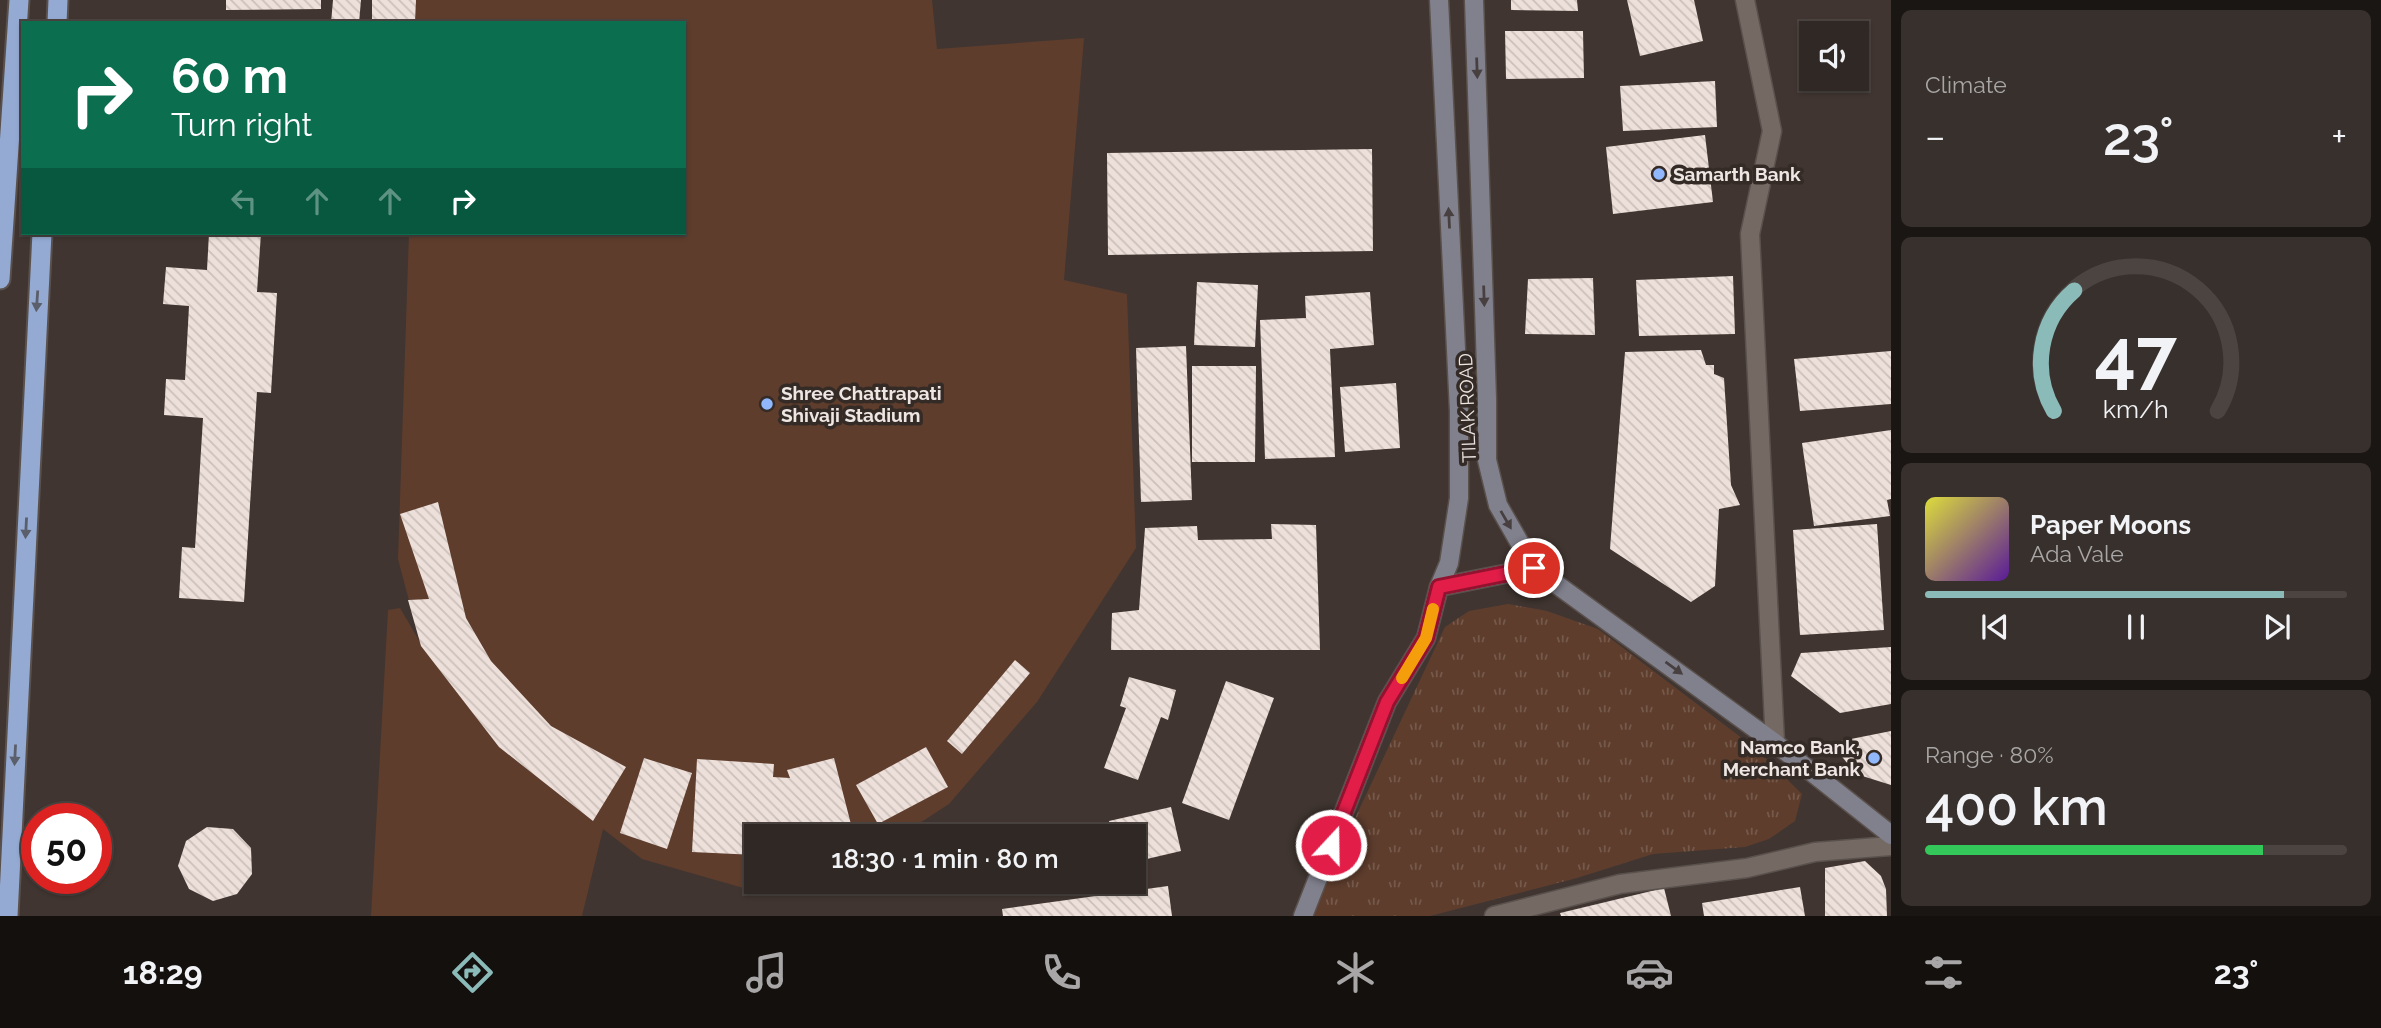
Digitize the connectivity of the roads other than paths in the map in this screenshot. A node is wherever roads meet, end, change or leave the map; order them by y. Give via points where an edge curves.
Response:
1 (19, 0) edge
2 (58, 0) edge
3 (1439, 0) edge
4 (1474, 0) edge
5 (1745, 0) edge
6 (57, 21) edge
7 (42, 235) edge
8 (0, 279) edge
9 (1534, 568) junction
10 (1439, 587) junction
11 (1775, 743) junction
12 (1891, 835) edge
13 (1891, 846) edge
14 (8, 916) edge
15 (1303, 916) edge
16 (1494, 916) edge

1 - 8 highway
2 - 6 highway
10 -> 3 main road, TILAK ROAD via 1449,563 1459,498
4 -> 9 main road, TILAK ROAD via 1487,460 1498,505
5 - 11 street via 1772,131 1750,234
7 -> 14 highway
9 - 10 main road
9 -> 11 main road, TILAK ROAD
10 - 15 main road, TILAK ROAD via 1426,638 1387,702
11 - 12 main road, TILAK ROAD
13 - 16 street via 1815,852 1747,868 1620,884

